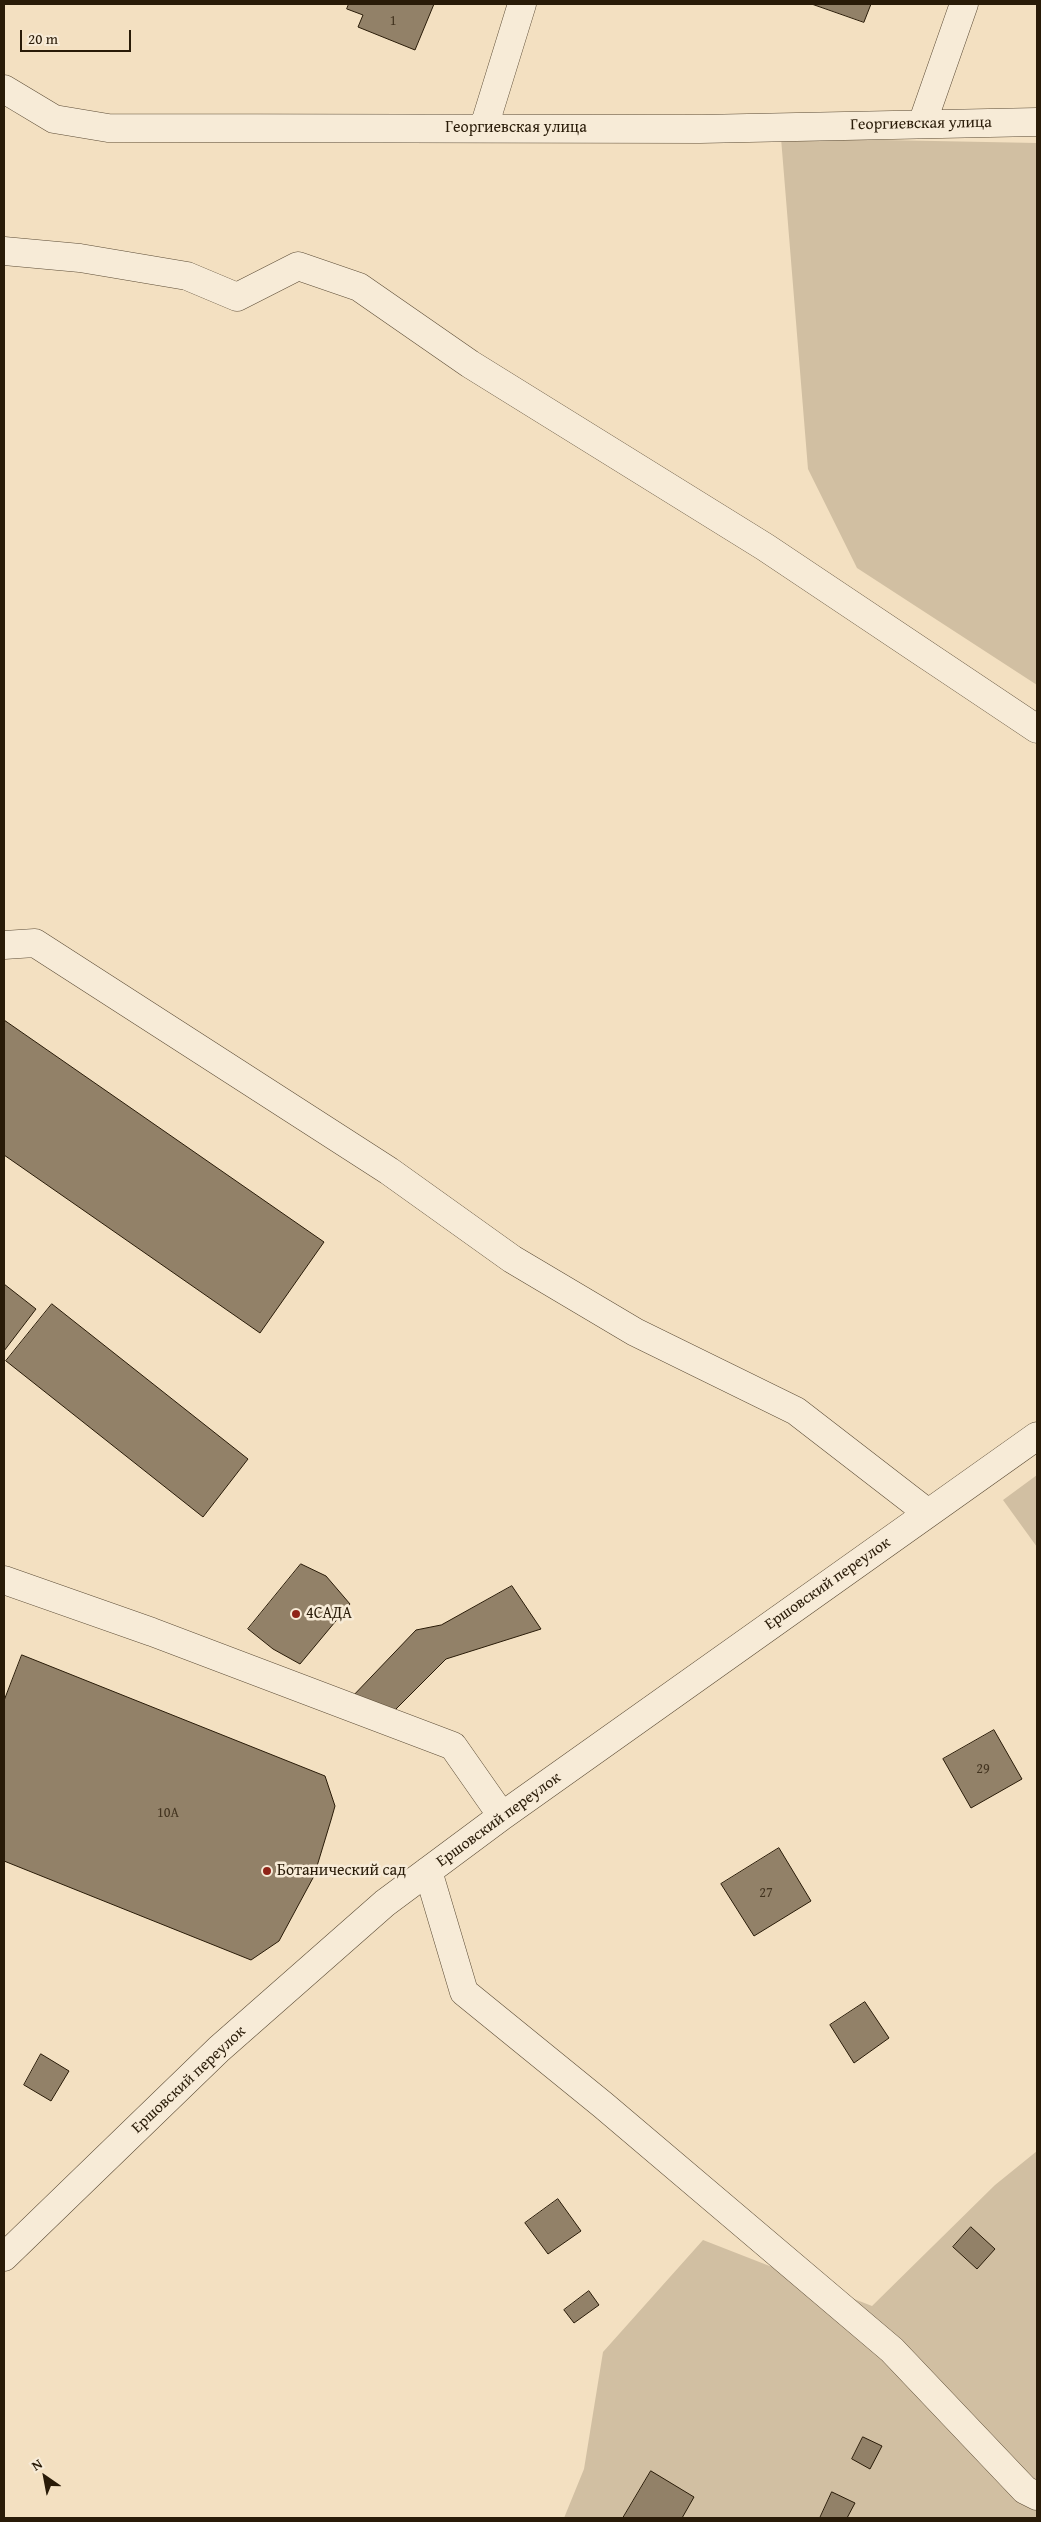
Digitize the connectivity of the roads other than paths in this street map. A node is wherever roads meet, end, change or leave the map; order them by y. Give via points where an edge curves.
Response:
1 (522, 4) edge
2 (964, 4) edge
3 (4, 89) edge
4 (1037, 122) edge
5 (922, 124) junction
6 (484, 127) junction
7 (4, 251) edge
8 (1037, 729) edge
9 (4, 945) edge
10 (1037, 1436) edge
11 (928, 1514) junction
12 (4, 1580) edge
13 (502, 1816) junction
14 (428, 1871) junction
15 (4, 2257) edge
16 (1037, 2496) edge

1 - 6 street
2 - 5 street
3 - 6 street, Георгиевская улица via 54,119 108,128
4 - 5 street, Георгиевская улица
5 - 6 street, Георгиевская улица via 700,129
7 - 8 street via 80,258 187,276 237,297 298,266 359,287 470,364 765,547
9 - 11 street via 35,943 389,1171 512,1259 635,1332 796,1411
10 - 11 street, Ершовский переулок
11 - 13 street, Ершовский переулок
12 - 13 street via 152,1632 453,1746
13 - 14 street, Ершовский переулок
14 - 15 street, Ершовский переулок via 385,1903 219,2049
14 - 16 street via 464,1992 603,2105 892,2350 1026,2490

